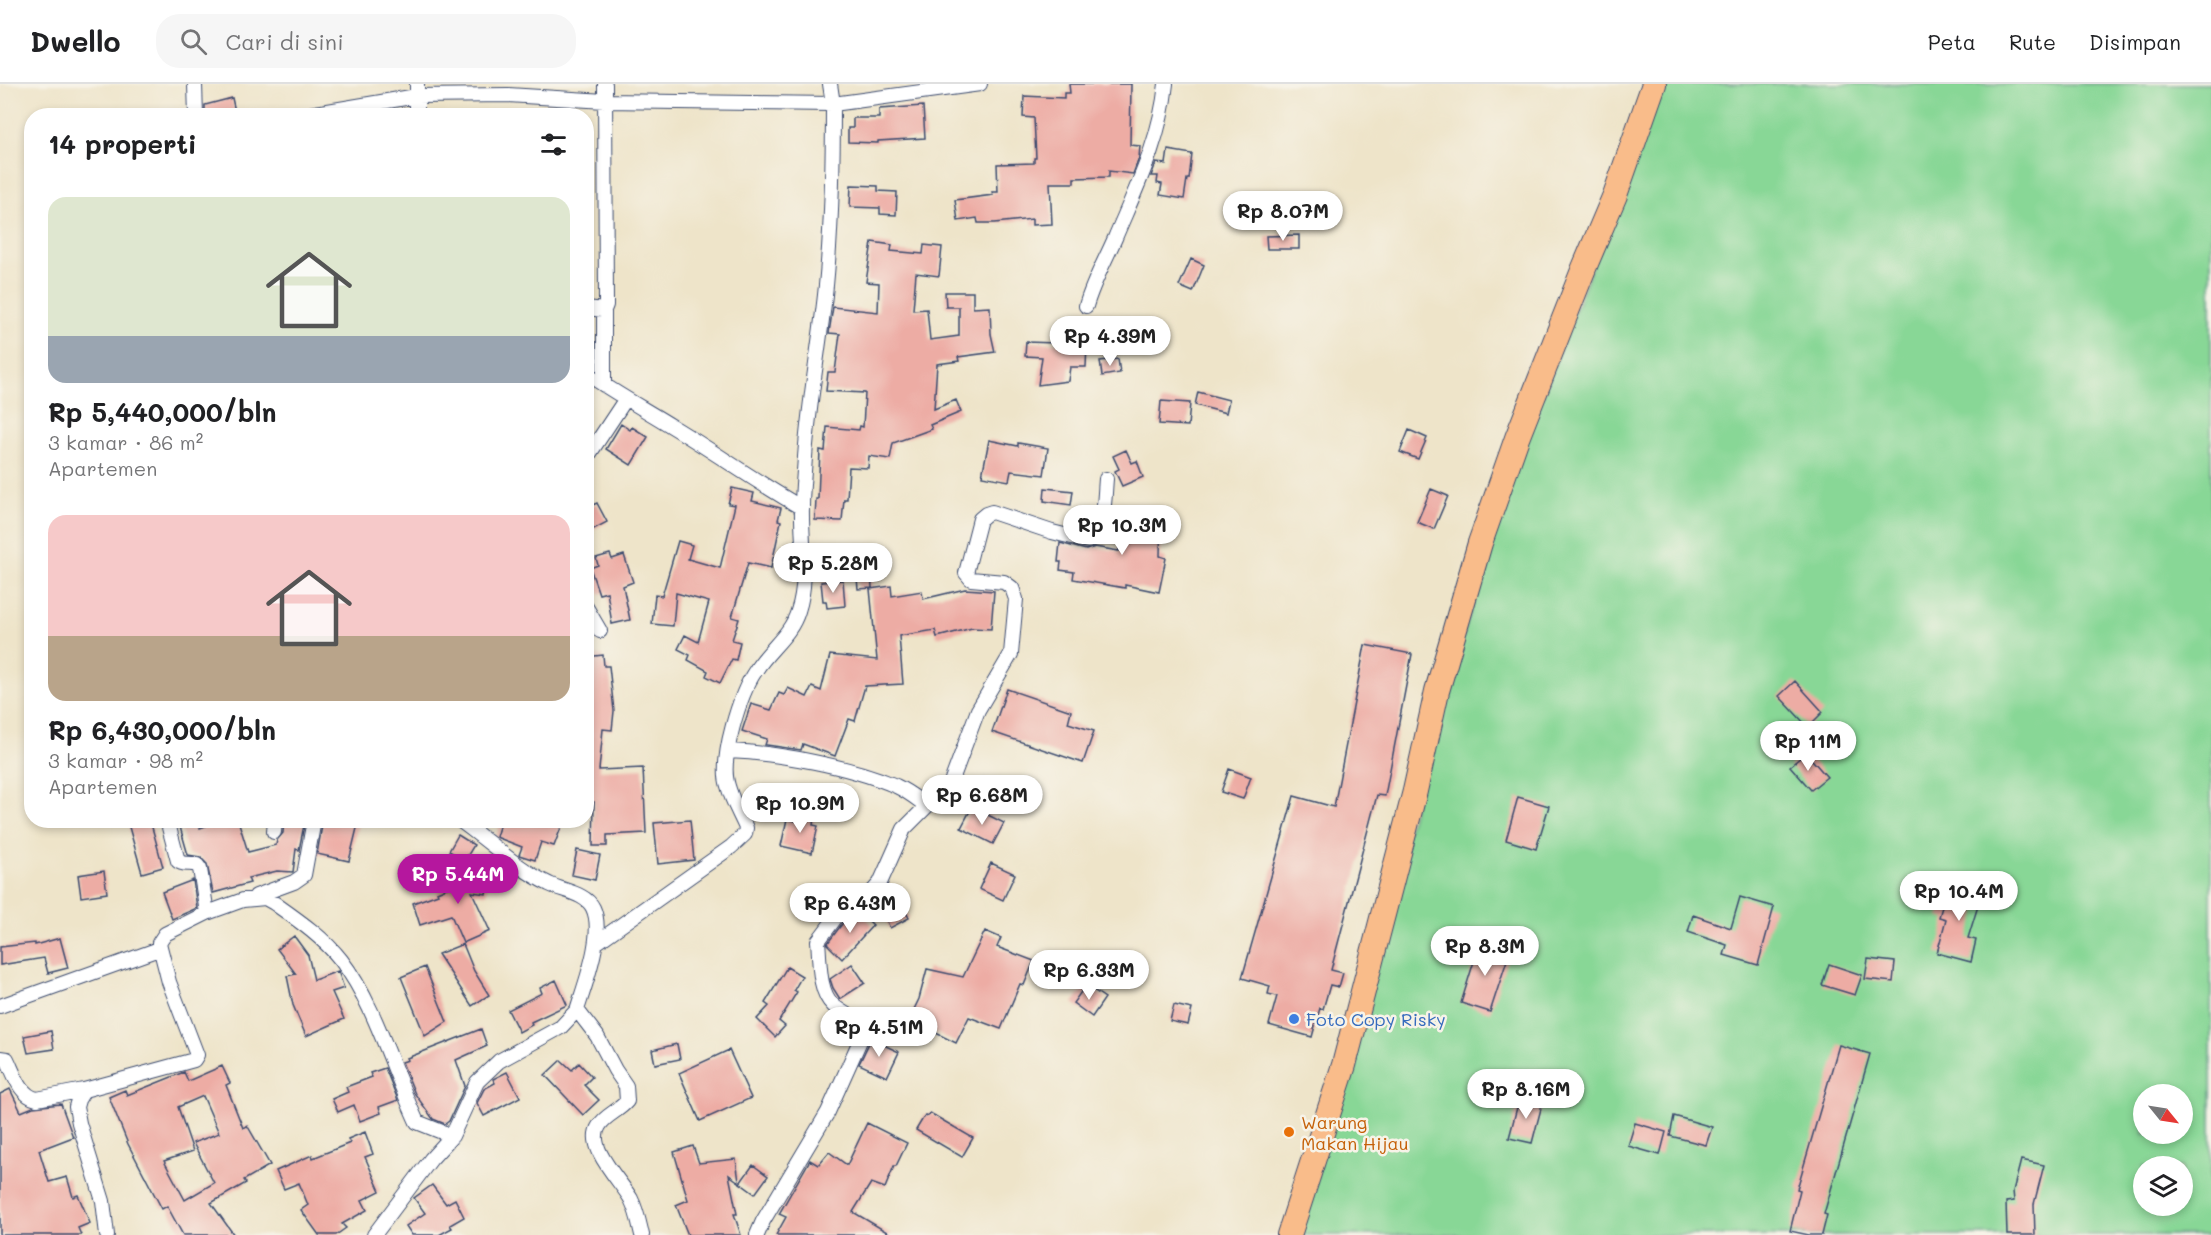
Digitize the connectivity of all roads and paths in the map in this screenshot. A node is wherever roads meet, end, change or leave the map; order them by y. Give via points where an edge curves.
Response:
1 (195, 84) edge
2 (605, 84) edge
3 (830, 84) edge
4 (980, 84) edge
5 (1166, 84) edge
6 (1654, 84) edge
7 (508, 89) edge
8 (417, 90) edge
9 (605, 100) junction
10 (833, 104) junction
11 (195, 108) edge
12 (335, 108) edge
13 (417, 108) edge
14 (1086, 306) dead end
15 (594, 309) edge
16 (604, 310) junction
17 (594, 379) edge
18 (604, 385) junction
19 (626, 400) junction
20 (594, 447) edge
21 (1106, 479) dead end
22 (801, 508) junction
23 (594, 621) edge
24 (600, 631) dead end
25 (728, 751) junction
26 (927, 806) junction
27 (169, 828) edge
28 (313, 828) edge
29 (470, 828) edge
30 (252, 898) junction
31 (207, 913) junction
32 (596, 943) junction
33 (159, 949) junction
34 (0, 1006) edge
35 (577, 1010) junction
36 (0, 1058) edge
37 (84, 1090) junction
38 (452, 1136) junction
39 (107, 1235) edge
40 (374, 1235) edge
41 (642, 1235) edge
42 (757, 1235) edge
43 (1289, 1235) edge

1 - 11 street
2 - 9 street
3 - 10 street
4 - 10 street
5 - 14 street via 1159,129 1148,160
6 - 43 highway via 1480,543 1437,691 1344,1065
7 - 8 street
7 - 9 street
8 - 12 street
8 - 13 street
9 - 10 street
9 - 16 street
10 - 22 street via 832,213
15 - 16 street
16 - 18 street
17 - 18 street
18 - 19 street
19 - 20 street
19 - 22 street
21 - 26 street via 1099,527 1088,541 992,512 980,519 966,573 971,579 1004,582 1012,588 1016,599 1011,654 978,710 950,785
22 - 25 street via 803,560 798,612 789,631 748,683
23 - 24 street
25 - 26 street via 764,752 862,775 897,786
25 - 32 street via 727,785 746,828 745,834
26 - 42 street via 904,829 880,883 867,898 842,909 818,941 824,990 832,1005 857,1021 863,1034 828,1112
27 - 31 street via 178,861 200,869
28 - 30 street via 304,875 278,890
29 - 32 street via 522,867 591,905
30 - 31 street
30 - 38 street via 265,898 286,911 321,938 342,961 380,1033 417,1122
31 - 33 street via 165,934
32 - 35 street
33 - 34 street
33 - 37 street via 197,1055 194,1060
35 - 38 street via 561,1027 513,1053 477,1082
35 - 41 street via 597,1035 626,1086 627,1101 599,1124 595,1141 631,1198
36 - 37 street via 7,1059 22,1090 32,1098
37 - 39 street via 76,1107 103,1201
38 - 40 street

